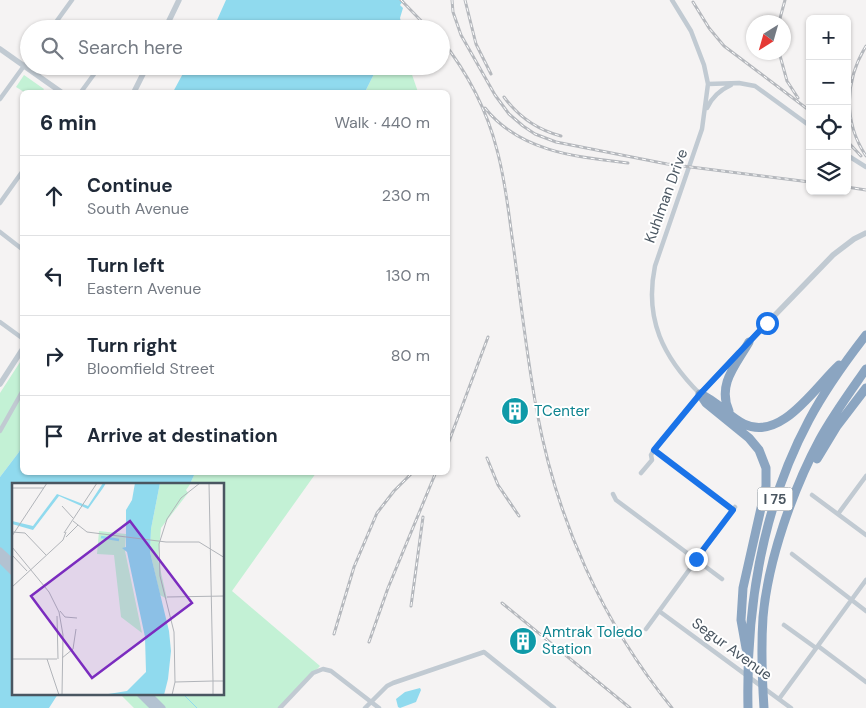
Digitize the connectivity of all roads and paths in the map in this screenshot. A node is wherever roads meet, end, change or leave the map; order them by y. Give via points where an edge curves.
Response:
1 (72, 0) edge
2 (179, 0) edge
3 (672, 0) edge
4 (58, 20) edge
5 (169, 20) edge
6 (0, 49) edge
7 (20, 63) edge
8 (20, 72) edge
9 (37, 75) edge
10 (93, 75) edge
11 (142, 75) edge
12 (739, 83) junction
13 (708, 84) junction
14 (58, 90) edge
15 (82, 90) edge
16 (135, 90) edge
17 (0, 99) edge
18 (705, 112) junction
19 (806, 123) edge
20 (851, 158) edge
21 (866, 167) edge
22 (20, 175) edge
23 (0, 203) edge
24 (0, 232) edge
25 (866, 233) edge
26 (20, 247) edge
27 (0, 322) edge
28 (866, 335) edge
29 (20, 337) edge
30 (749, 342) junction
31 (20, 353) edge
32 (849, 357) junction
33 (866, 369) edge
34 (0, 384) edge
35 (866, 388) edge
36 (700, 394) junction
37 (20, 396) edge
38 (730, 414) junction
39 (0, 431) edge
40 (654, 450) junction
41 (641, 473) dead end
42 (866, 476) edge
43 (613, 494) dead end
44 (812, 494) dead end
45 (838, 514) junction
46 (784, 524) junction
47 (866, 536) edge
48 (0, 551) edge
49 (792, 554) dead end
50 (0, 559) edge
51 (696, 559) junction
52 (12, 562) edge
53 (12, 571) edge
54 (722, 579) dead end
55 (866, 580) edge
56 (852, 600) junction
57 (659, 611) junction
58 (866, 611) edge
59 (784, 625) dead end
60 (646, 629) dead end
61 (817, 647) junction
62 (748, 656) junction
63 (866, 682) edge
64 (142, 696) edge
65 (150, 696) edge
66 (779, 699) junction
67 (371, 701) junction
68 (764, 707) edge
69 (154, 708) edge
70 (162, 708) edge
71 (280, 708) edge
72 (365, 708) edge
73 (380, 708) edge
74 (554, 708) edge
75 (748, 708) edge
76 (791, 708) edge

1 - 4 street
2 - 5 street
3 - 13 street, Kuhlman Drive via 691,31
6 - 7 street
8 - 17 street
9 - 14 street
10 - 15 street
11 - 16 street
12 - 13 street
12 - 18 street via 718,92
12 - 19 street via 763,90
13 - 18 street, Kuhlman Drive
18 - 36 street, Kuhlman Drive via 652,279 653,315 666,352 683,377
20 - 21 street
22 - 23 street
24 - 26 street
25 - 30 street via 833,255
27 - 29 street
28 - 32 highway, I 75
30 - 36 street
30 - 38 highway via 725,384 724,394
31 - 34 street
32 - 38 highway via 795,411 773,426 752,427
32 - 62 highway, I 75 via 809,420 774,503 755,586
33 - 46 highway, I 75 / I 75 via 819,441
35 - 46 highway via 821,450
36 - 38 highway
36 - 40 street
36 - 62 highway via 706,403 749,438 759,450 766,468 766,486 743,588 741,620
37 - 39 street
40 - 41 street via 652,460
40 - 51 street via 734,508
42 - 45 street
43 - 51 street via 616,500
44 - 45 street
45 - 47 street
46 - 68 highway, I 75 / I 75 via 763,616
48 - 52 main road
49 - 56 street
50 - 53 main road
51 - 54 street
51 - 57 street
55 - 56 street
56 - 58 street
56 - 61 street
57 - 60 street
57 - 66 street, Segur Avenue
59 - 61 street
61 - 63 street
61 - 66 street
62 - 75 highway, I 75
64 - 69 main road
65 - 70 main road
66 - 76 street, Segur Avenue
67 - 71 street via 331,672 320,669
67 - 72 street
67 - 73 street
67 - 74 street via 393,683 484,652

